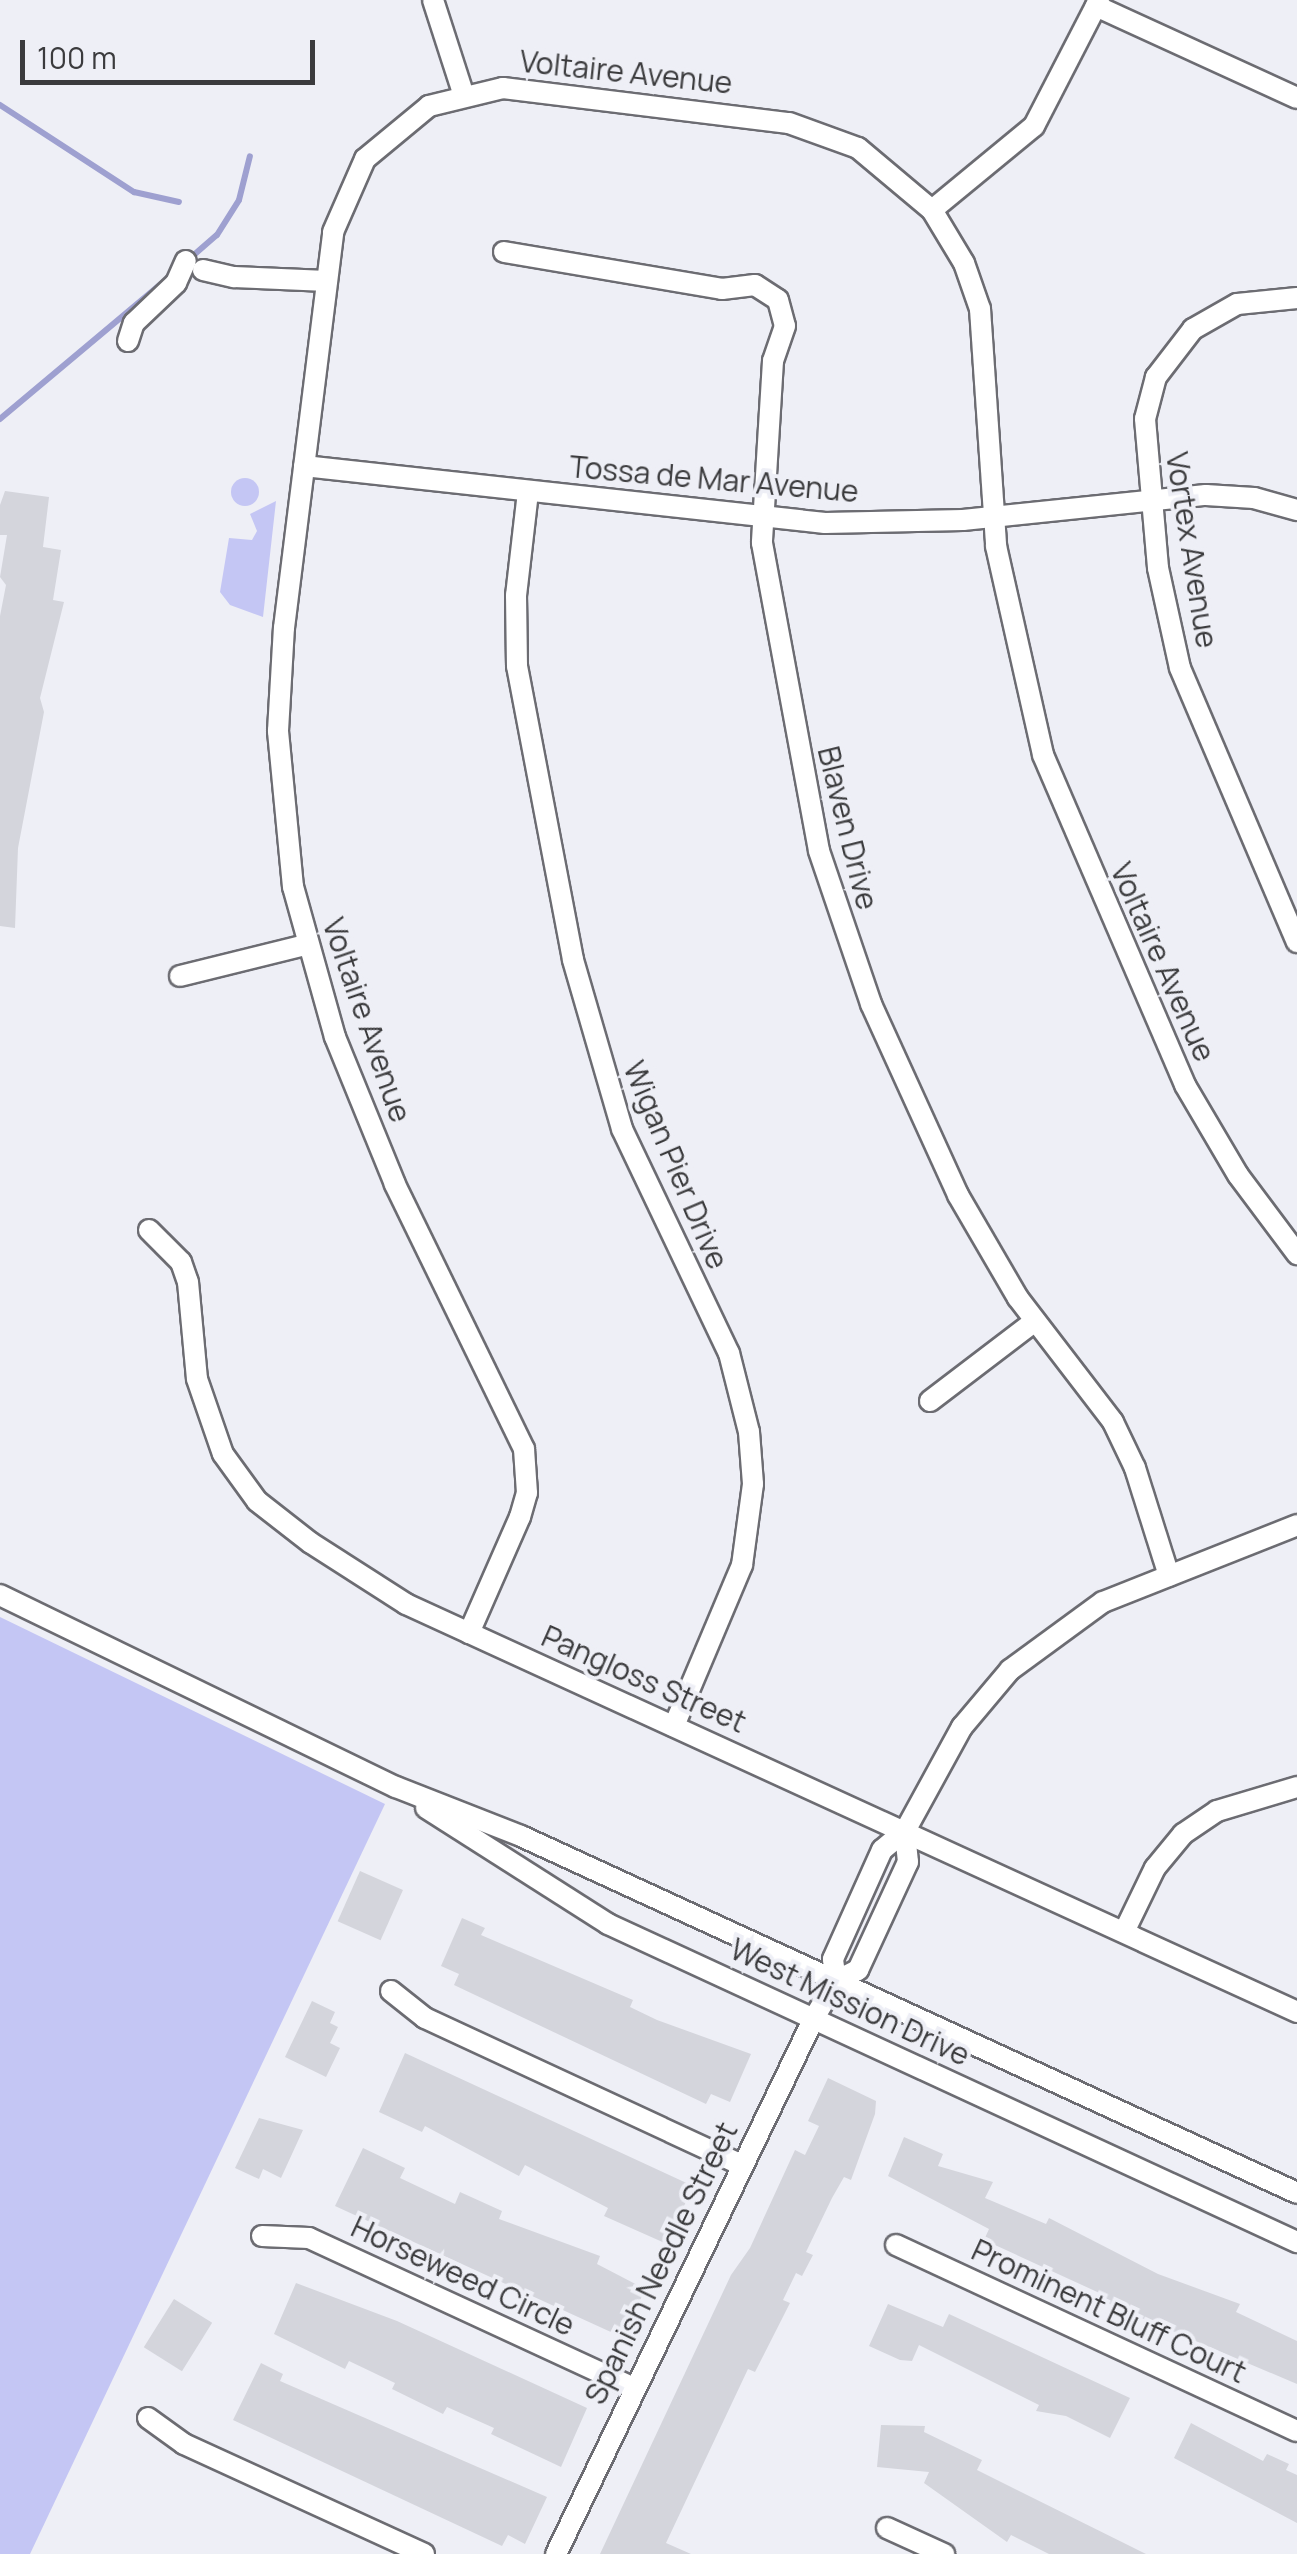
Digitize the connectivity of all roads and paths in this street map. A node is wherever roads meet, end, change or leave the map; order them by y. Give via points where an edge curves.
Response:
1 (434, 0) edge
2 (1098, 3) edge
3 (463, 93) junction
4 (1297, 98) edge
5 (932, 210) junction
6 (504, 252) dead end
7 (326, 281) junction
8 (1297, 298) edge
9 (128, 341) dead end
10 (304, 466) junction
11 (528, 492) junction
12 (1151, 501) junction
13 (1297, 510) edge
14 (992, 518) junction
15 (762, 519) junction
16 (1297, 942) edge
17 (306, 945) junction
18 (180, 976) dead end
19 (149, 1230) dead end
20 (1297, 1254) edge
21 (1035, 1320) junction
22 (930, 1401) dead end
23 (1297, 1525) edge
24 (1168, 1576) junction
25 (0, 1595) edge
26 (468, 1632) junction
27 (674, 1726) junction
28 (396, 1787) junction
29 (1297, 1787) edge
30 (905, 1831) junction
31 (1124, 1932) junction
32 (836, 1981) junction
33 (391, 1991) dead end
34 (820, 2009) junction
35 (1297, 2012) edge
36 (740, 2164) junction
37 (1297, 2193) edge
38 (262, 2236) dead end
39 (1297, 2242) edge
40 (896, 2246) dead end
41 (634, 2388) junction
42 (148, 2418) dead end
43 (1297, 2431) edge
44 (887, 2528) dead end
45 (424, 2554) edge
46 (556, 2554) edge
47 (944, 2554) edge

1 - 3 street
2 - 4 street
2 - 5 street via 1034,126
3 - 5 street, Voltaire Avenue via 522,88 790,123 858,148
3 - 7 street, Voltaire Avenue via 400,124 366,159 333,232
5 - 14 street, Voltaire Avenue via 964,263 980,308
6 - 15 street, Blaven Drive via 722,289 755,285 778,300 785,326 773,361
7 - 9 street via 234,278 195,265 134,323
7 - 10 street, Voltaire Avenue
8 - 12 street, Vortex Avenue via 1263,298 1213,315 1166,360 1144,419
10 - 11 street, Tossa de Mar Avenue
10 - 17 street, Voltaire Avenue via 278,731 285,831
11 - 15 street, Tossa de Mar Avenue
11 - 27 street, Wigan Pier Drive via 516,595 517,666 581,995 636,1163 729,1353 749,1432 753,1484 742,1564
12 - 13 street, Tossa de Mar Avenue via 1231,495
12 - 14 street, Tossa de Mar Avenue
12 - 16 street, Vortex Avenue via 1180,668
14 - 15 street, Tossa de Mar Avenue
14 - 20 street, Voltaire Avenue via 1020,675 1067,818 1185,1085 1238,1175
15 - 21 street, Blaven Drive via 780,667 819,851 854,960 958,1195
17 - 18 street
17 - 26 street, Voltaire Avenue via 388,1168 524,1449 520,1518
19 - 26 street, Pangloss Street via 181,1262 204,1412 236,1476 311,1544 406,1604
21 - 22 street
21 - 24 street, Blaven Drive via 1124,1443
23 - 24 street
24 - 30 street via 1104,1602 1010,1670 962,1727
25 - 28 street, West Mission Drive
26 - 27 street, Pangloss Street
27 - 30 street, Pangloss Street
28 - 32 street, West Mission Drive via 521,1836
28 - 34 street, West Mission Drive via 608,1924
29 - 31 street via 1217,1811 1183,1834 1155,1868
30 - 31 street, Pangloss Street
30 - 32 street via 882,1850 834,1959
31 - 35 street, Pangloss Street
32 - 34 street
32 - 37 street, West Mission Drive
33 - 36 street via 425,2018
34 - 36 street, Spanish Needle Street
34 - 39 street, West Mission Drive
36 - 41 street, Spanish Needle Street
38 - 41 street, Horseweed Circle via 309,2238
40 - 43 street, Prominent Bluff Court
41 - 46 street, Spanish Needle Street
42 - 45 street via 184,2444
44 - 47 street

